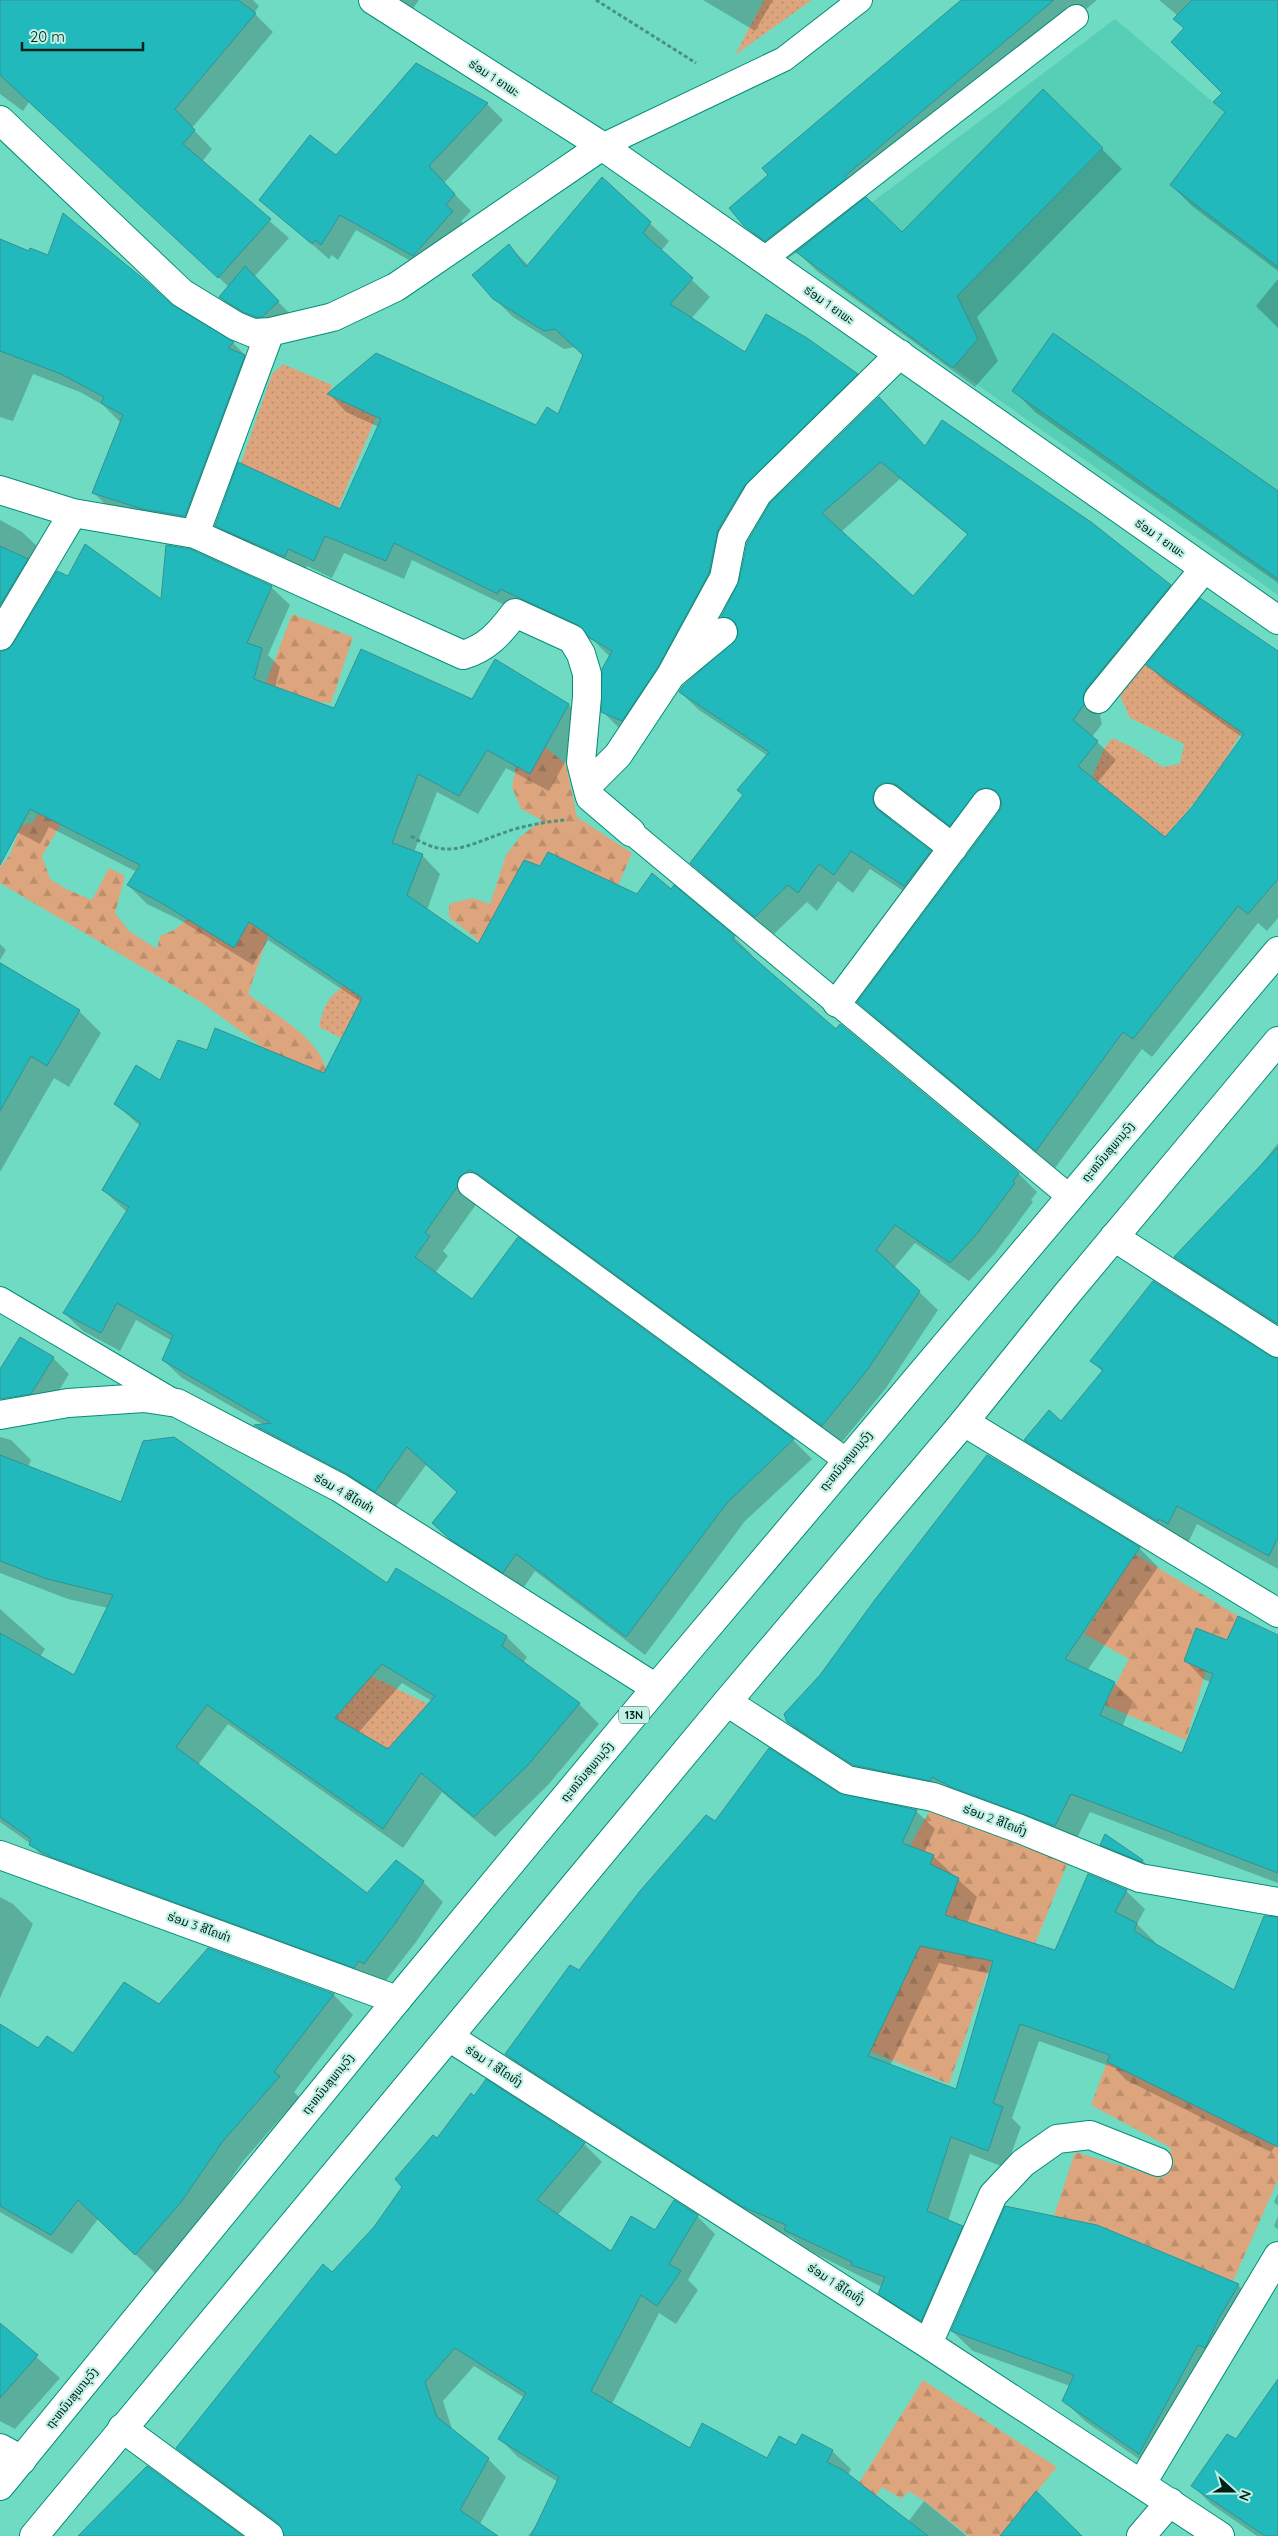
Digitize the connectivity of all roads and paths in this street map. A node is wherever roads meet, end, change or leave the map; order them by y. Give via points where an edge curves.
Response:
1 (373, 0) edge
2 (596, 0) edge
3 (860, 0) edge
4 (402, 8) edge
5 (1076, 17) dead end
6 (730, 85) junction
7 (0, 120) edge
8 (602, 146) junction
9 (763, 260) junction
10 (270, 332) junction
11 (900, 354) junction
12 (0, 490) edge
13 (73, 512) junction
14 (195, 534) junction
15 (1204, 568) junction
16 (1278, 620) edge
17 (723, 632) dead end
18 (0, 636) edge
19 (671, 675) junction
20 (1098, 699) dead end
21 (587, 786) junction
22 (888, 798) dead end
23 (986, 803) dead end
24 (568, 820) dead end
25 (631, 832) joint
26 (411, 836) dead end
27 (953, 848) junction
28 (1278, 950) edge
29 (837, 1003) junction
30 (1278, 1041) edge
31 (470, 1186) dead end
32 (1070, 1197) junction
33 (1114, 1237) junction
34 (0, 1299) edge
35 (1278, 1343) edge
36 (177, 1403) junction
37 (0, 1415) edge
38 (964, 1422) junction
39 (846, 1461) junction
40 (1278, 1613) edge
41 (656, 1688) junction
42 (727, 1702) junction
43 (1, 1854) edge
44 (1278, 1902) edge
45 (397, 2000) junction
46 (449, 2037) junction
47 (1158, 2162) dead end
48 (1278, 2256) edge
49 (928, 2344) junction
50 (122, 2428) junction
51 (11, 2454) edge
52 (1142, 2483) junction
53 (0, 2486) edge
54 (1170, 2502) junction
55 (34, 2536) edge
56 (269, 2536) edge
57 (1140, 2536) edge
58 (1220, 2536) edge

1 - 4 main road, ຮ່ອມ 1 ຍາພະ
2 - 6 path
3 - 6 lane via 784,59
4 - 8 main road, ຮ່ອມ 1 ຍາພະ
5 - 9 lane
6 - 8 lane
7 - 10 main road via 182,293 236,326 253,333
8 - 9 main road, ຮ່ອມ 1 ຍາພະ
8 - 10 main road via 396,287 333,317
9 - 11 main road, ຮ່ອມ 1 ຍາພະ
10 - 14 main road
11 - 15 main road, ຮ່ອມ 1 ຍາພະ
11 - 19 main road via 758,493 732,536 724,578
12 - 13 main road
13 - 14 main road
13 - 18 main road
14 - 21 main road via 463,655 478,651 498,636 515,614 572,639 587,674 581,762
15 - 16 main road, ຮ່ອມ 1 ຍາພະ
15 - 20 main road
17 - 19 main road
19 - 21 main road via 618,755
21 - 25 main road via 590,797
22 - 27 main road
23 - 27 main road
24 - 26 path via 505,832 459,849 428,847
25 - 29 lane
27 - 29 main road
28 - 32 main road, ຖະຫນົນສຸພານຸວົງ / 13N
29 - 32 lane
30 - 33 main road
31 - 39 lane
32 - 39 main road, ຖະຫນົນສຸພານຸວົງ / 13N
33 - 35 main road
33 - 38 main road
34 - 36 lane
36 - 37 main road, ຮ່ອມ 4 ສີໄຄທ່າ via 144,1398 87,1401
36 - 41 main road, ຮ່ອມ 4 ສີໄຄທ່າ via 340,1488
38 - 40 main road
38 - 42 main road
39 - 41 main road, ຖະຫນົນສຸພານຸວົງ / 13N
41 - 45 main road, ຖະຫນົນສຸພານຸວົງ / 13N
42 - 44 main road, ຮ່ອມ 2 ສີໄຄທົ່ງ via 848,1780 933,1797 1140,1878
42 - 46 main road
43 - 45 main road, ຮ່ອມ 3 ສີໄຄທ່າ
45 - 51 main road, ຖະຫນົນສຸພານຸວົງ / 13N
46 - 49 main road, ຮ່ອມ 1 ສີໄຄທົ່ງ
46 - 50 main road
47 - 49 main road via 1090,2135 1056,2139 1023,2163 993,2195
48 - 52 main road
49 - 52 main road, ຮ່ອມ 1 ສີໄຄທົ່ງ
50 - 55 main road
50 - 56 main road
51 - 53 main road, ຖະຫນົນສຸພານຸວົງ / 13N
52 - 54 main road, ຮ່ອມ 1 ສີໄຄທົ່ງ
54 - 57 main road
54 - 58 main road, ຮ່ອມ 1 ສີໄຄທົ່ງ

